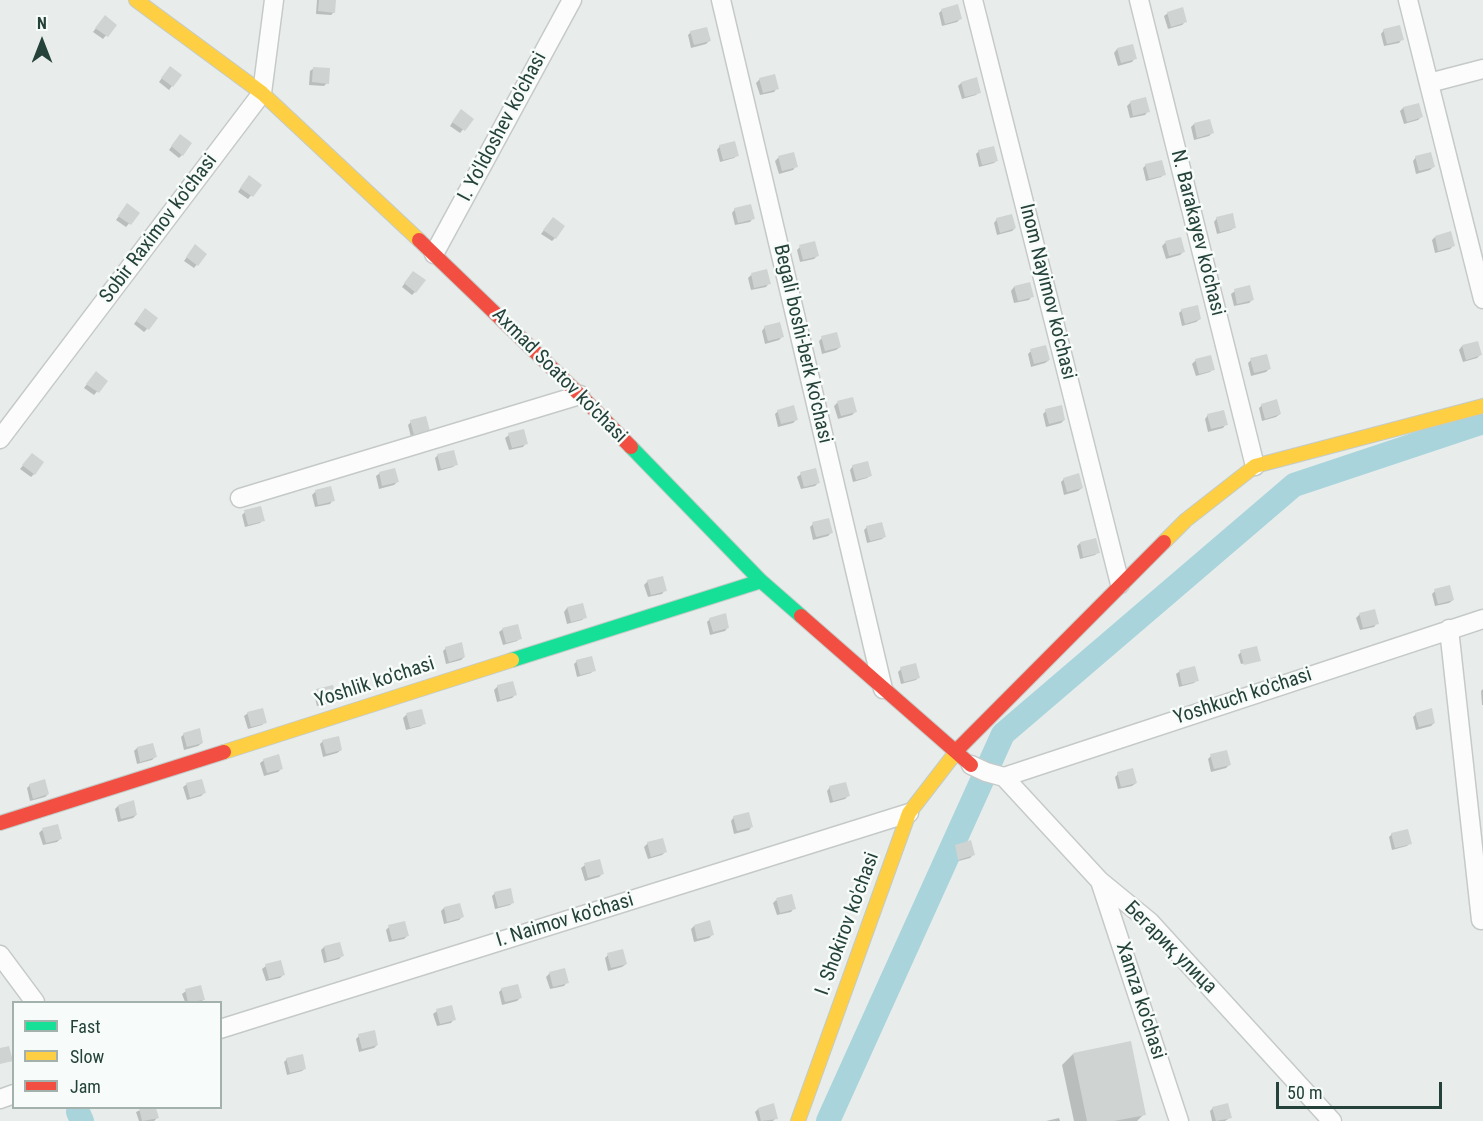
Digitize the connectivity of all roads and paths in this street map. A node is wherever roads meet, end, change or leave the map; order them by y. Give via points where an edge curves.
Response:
1 (136, 0) edge
2 (274, 0) edge
3 (572, 0) edge
4 (721, 0) edge
5 (973, 0) edge
6 (1138, 0) edge
7 (1408, 0) edge
8 (1483, 69) edge
9 (1429, 83) junction
10 (262, 93) junction
11 (434, 254) junction
12 (1483, 299) edge
13 (580, 395) junction
14 (1483, 406) edge
15 (3, 427) edge
16 (1255, 466) junction
17 (240, 498) dead end
18 (761, 581) junction
19 (1120, 584) junction
20 (1483, 619) edge
21 (1449, 629) junction
22 (883, 689) junction
23 (956, 752) junction
24 (987, 771) junction
25 (909, 813) junction
26 (0, 823) edge
27 (1100, 881) junction
28 (1481, 920) dead end
29 (0, 955) edge
30 (34, 1001) edge
31 (222, 1028) edge
32 (798, 1121) edge
33 (1179, 1121) edge
34 (1332, 1121) edge

1 - 10 street, Axmad Soatov ko'chasi
2 - 10 street, Sobir Raximov ko'chasi
3 - 11 street, I. Yo'ldoshev ko'chasi
4 - 22 street, Begali boshi-berk ko'chasi
5 - 19 street, Inom Nayimov ko'chasi
6 - 16 street, N. Barakayev ko'chasi
7 - 9 street
8 - 9 street
9 - 12 street
10 - 11 street, Axmad Soatov ko'chasi
10 - 15 street, Sobir Raximov ko'chasi
11 - 13 street, Axmad Soatov ko'chasi
13 - 17 street
13 - 18 street, Axmad Soatov ko'chasi
14 - 16 street
16 - 19 street, I. Shokirov ko'chasi via 1186,519
18 - 22 street, Axmad Soatov ko'chasi
18 - 26 street, Yoshlik ko'chasi
19 - 23 street, I. Shokirov ko'chasi
20 - 21 street, Yoshkuch ko'chasi
21 - 24 street, Yoshkuch ko'chasi
21 - 28 street
22 - 23 street, Axmad Soatov ko'chasi
23 - 24 street, Axmad Soatov ko'chasi
23 - 25 street, I. Shokirov ko'chasi
24 - 27 street, Бегариқ улица
25 - 31 street, I. Naimov ko'chasi
25 - 32 street, I. Shokirov ko'chasi
27 - 33 street, Xamza ko'chasi
27 - 34 street, Бегариқ улица via 1150,922
29 - 30 street

